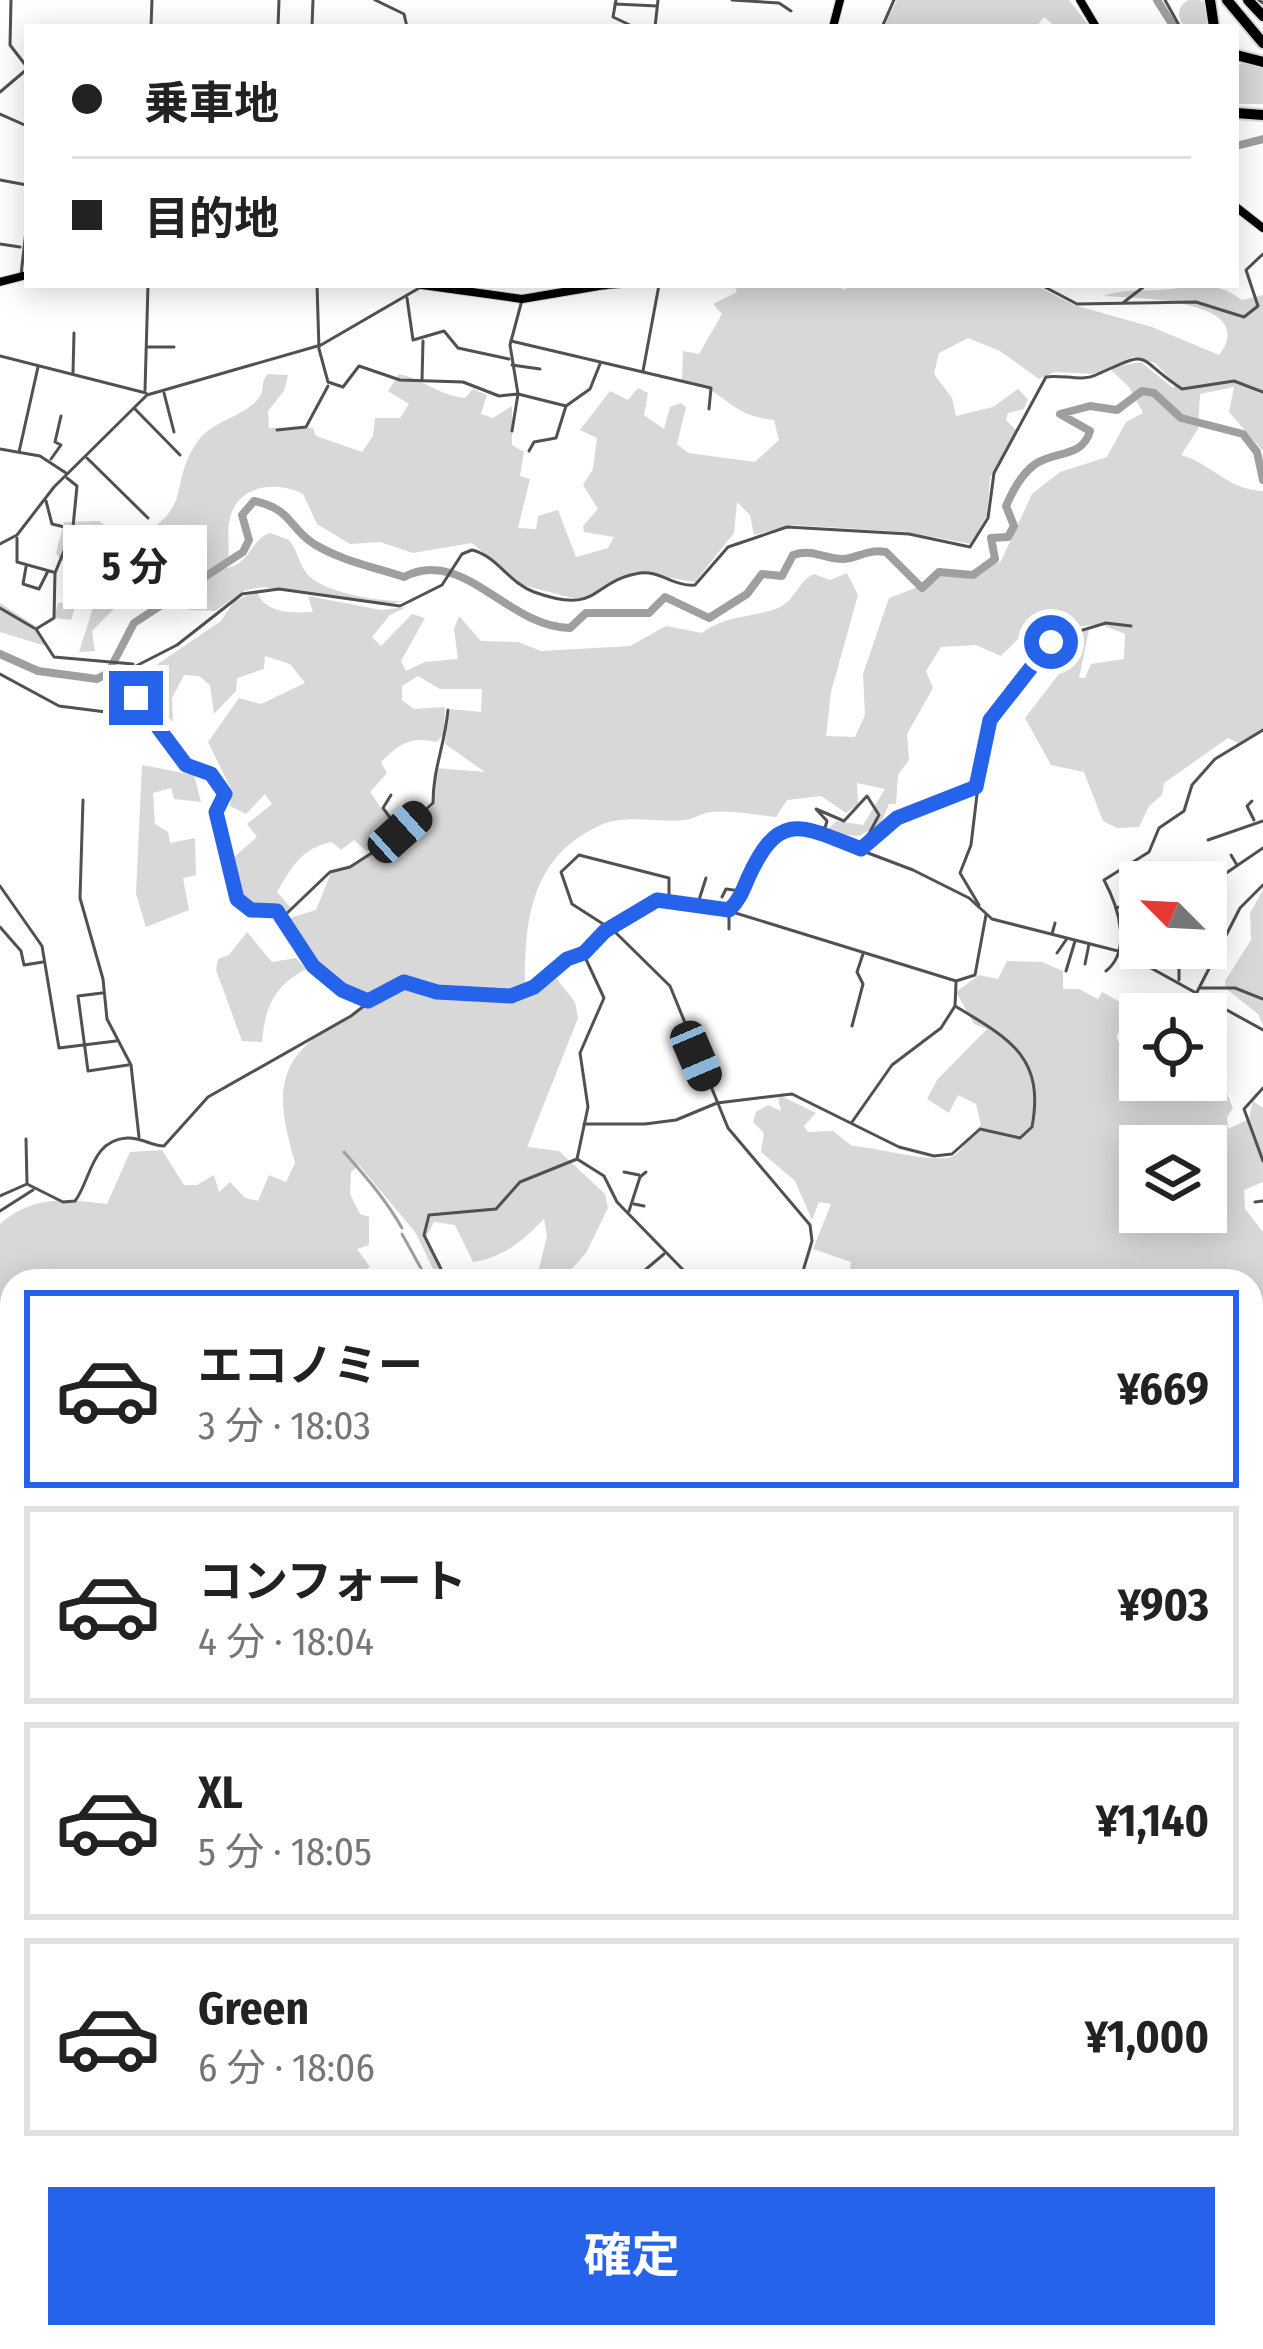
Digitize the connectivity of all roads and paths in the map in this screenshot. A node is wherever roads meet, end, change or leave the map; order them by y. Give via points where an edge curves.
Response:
1 (11, 0) edge
2 (375, 0) edge
3 (732, 0) edge
4 (1231, 0) edge
5 (1248, 0) edge
6 (615, 2) edge
7 (771, 2) edge
8 (658, 3) edge
9 (791, 11) dead end
10 (1263, 16) edge
11 (405, 24) edge
12 (628, 24) edge
13 (1263, 32) edge
14 (1263, 43) edge
15 (24, 64) edge
16 (24, 71) edge
17 (0, 92) edge
18 (1239, 209) edge
19 (1263, 228) edge
20 (24, 238) edge
21 (0, 244) edge
22 (22, 248) junction
23 (1263, 254) edge
24 (24, 276) edge
25 (0, 282) edge
26 (148, 288) edge
27 (317, 288) edge
28 (419, 288) edge
29 (446, 288) edge
30 (584, 288) edge
31 (658, 288) edge
32 (1047, 288) edge
33 (1142, 288) edge
34 (407, 297) junction
35 (522, 298) junction
36 (1123, 304) junction
37 (74, 333) dead end
38 (422, 340) junction
39 (511, 341) junction
40 (321, 345) junction
41 (146, 346) junction
42 (174, 347) dead end
43 (0, 356) edge
44 (510, 362) junction
45 (600, 364) junction
46 (38, 365) junction
47 (540, 369) dead end
48 (146, 371) junction
49 (158, 372) dead end
50 (642, 373) junction
51 (74, 374) junction
52 (422, 381) junction
53 (329, 383) junction
54 (163, 391) junction
55 (1263, 392) edge
56 (146, 393) junction
57 (518, 394) junction
58 (566, 406) junction
59 (134, 407) junction
60 (709, 410) dead end
61 (61, 416) dead end
62 (277, 430) dead end
63 (512, 431) dead end
64 (173, 432) dead end
65 (0, 449) edge
66 (529, 451) dead end
67 (19, 452) junction
68 (180, 455) dead end
69 (86, 457) junction
70 (50, 460) junction
71 (66, 476) junction
72 (45, 499) junction
73 (148, 518) dead end
74 (73, 529) junction
75 (17, 535) junction
76 (0, 544) edge
77 (26, 567) junction
78 (48, 569) junction
79 (55, 573) junction
80 (0, 608) edge
81 (1131, 626) dead end
82 (36, 629) junction
83 (136, 666) junction
84 (0, 674) edge
85 (448, 710) dead end
86 (1263, 730) edge
87 (976, 787) junction
88 (391, 795) dead end
89 (83, 800) dead end
90 (1252, 801) dead end
91 (1263, 821) edge
92 (1254, 822) junction
93 (790, 828) junction
94 (400, 832) junction
95 (1208, 839) dead end
96 (862, 846) junction
97 (1263, 848) edge
98 (1231, 855) dead end
99 (1238, 866) junction
100 (1227, 873) edge
101 (706, 878) dead end
102 (1263, 885) edge
103 (0, 886) edge
104 (742, 891) junction
105 (722, 897) dead end
106 (668, 899) junction
107 (698, 905) junction
108 (1119, 907) edge
109 (980, 908) junction
110 (1114, 908) junction
111 (729, 910) junction
112 (986, 915) junction
113 (283, 917) junction
114 (1055, 923) dead end
115 (1119, 926) edge
116 (0, 927) edge
117 (610, 929) junction
118 (729, 929) dead end
119 (1052, 935) junction
120 (1066, 938) junction
121 (1076, 940) junction
122 (1089, 942) junction
123 (1119, 951) edge
124 (584, 953) junction
125 (1057, 953) dead end
126 (863, 954) junction
127 (1119, 956) edge
128 (45, 962) junction
129 (1085, 964) dead end
130 (1154, 969) edge
131 (1179, 969) edge
132 (1066, 971) dead end
133 (1106, 971) dead end
134 (956, 981) junction
135 (1179, 982) junction
136 (1197, 991) junction
137 (103, 992) junction
138 (78, 996) junction
139 (66, 997) dead end
140 (1263, 999) edge
141 (368, 1001) junction
142 (955, 1006) junction
143 (852, 1026) dead end
144 (1263, 1030) edge
145 (118, 1040) junction
146 (84, 1045) junction
147 (131, 1065) junction
148 (1263, 1088) edge
149 (717, 1103) junction
150 (584, 1124) junction
151 (850, 1124) junction
152 (26, 1139) dead end
153 (139, 1139) junction
154 (577, 1159) junction
155 (1263, 1161) edge
156 (625, 1172) dead end
157 (646, 1172) dead end
158 (640, 1177) junction
159 (26, 1184) junction
160 (35, 1189) junction
161 (0, 1196) edge
162 (1263, 1201) edge
163 (1256, 1202) dead end
164 (632, 1203) junction
165 (644, 1206) dead end
166 (0, 1211) edge
167 (628, 1212) junction
168 (665, 1253) junction
169 (441, 1269) edge
170 (646, 1269) edge
171 (682, 1269) edge
172 (804, 1269) edge

1 - 15 street via 10,45
2 - 11 street via 401,12
3 - 7 street
4 - 13 highway
4 - 14 highway
5 - 10 highway
6 - 8 street
6 - 12 street via 613,17
7 - 9 street
16 - 17 street
18 - 19 main road
20 - 22 street
21 - 22 street
22 - 24 street
23 - 36 street via 1246,270 1258,305 1244,317 1196,302
24 - 25 main road
26 - 41 street
27 - 40 street
28 - 34 street
29 - 35 main road
30 - 35 main road
31 - 50 street
32 - 36 street via 1077,304
33 - 36 street
34 - 38 street via 411,335
34 - 40 street
35 - 39 street
37 - 51 street
38 - 44 street via 445,331 458,347
38 - 52 street
39 - 44 street
39 - 45 street
40 - 53 street
40 - 54 street
41 - 42 street
41 - 48 street
43 - 46 street
44 - 47 street
44 - 57 street
45 - 50 street
45 - 58 street via 590,389
46 - 51 street
46 - 67 street
48 - 49 street
48 - 56 street
50 - 60 street via 711,388
51 - 56 street
52 - 53 street via 359,366 343,387
52 - 57 street
53 - 62 street via 308,425
54 - 56 street
54 - 64 street
55 - 83 street via 1234,381 1182,389 1136,359 1095,376 1046,377 994,473 988,518 970,547 909,534 778,529 720,552 695,585 639,573 577,602 519,586 476,550 463,553 415,602 381,608 250,591
56 - 59 street
57 - 58 street
57 - 63 street
58 - 66 street via 556,438
59 - 68 street
59 - 69 street
61 - 70 street via 61,445
65 - 67 street
67 - 70 street
69 - 71 street
69 - 73 street
70 - 71 street
71 - 72 street
71 - 74 street via 77,486
72 - 74 street via 52,524
72 - 75 street
74 - 79 street
75 - 76 street
75 - 77 street via 17,562
77 - 78 street
77 - 78 street via 23,584 39,589
78 - 79 street
79 - 82 street via 54,618
80 - 82 street
81 - 87 street via 1106,623 1053,639 990,720
82 - 83 street via 54,657
83 - 84 street via 116,706 97,713 59,706
83 - 113 street via 138,706 186,765 211,774 225,794 216,812 237,899
85 - 94 street via 434,759 433,803
86 - 110 street via 1215,759 1149,852 1107,877
87 - 96 street via 897,818
87 - 109 street via 960,873
88 - 94 street via 384,811
89 - 137 street via 80,898
90 - 92 street
91 - 92 street
92 - 95 street
93 - 96 street
93 - 96 street via 825,828 817,809 844,821 867,796 879,815
93 - 104 street via 767,839
94 - 113 street via 330,872
96 - 109 street
97 - 99 street
98 - 99 street
99 - 100 street
101 - 107 street
102 - 136 street via 1240,908
103 - 128 street
104 - 105 street via 726,889
104 - 111 street
106 - 107 street
106 - 117 street
106 - 117 street via 666,876 580,854 561,872 572,904
107 - 111 street
108 - 110 street
109 - 112 street
110 - 115 street
111 - 118 street
111 - 126 street
112 - 119 street
112 - 134 street via 975,975
113 - 141 street via 313,966
114 - 119 street
116 - 128 street via 24,965
117 - 124 street
117 - 149 street via 674,991
119 - 120 street
120 - 121 street
120 - 125 street
121 - 122 street
121 - 132 street
122 - 123 street
122 - 129 street
124 - 141 street via 511,996 404,982
124 - 150 street via 604,998 580,1053
126 - 134 street
126 - 143 street
127 - 133 street
128 - 146 street via 59,1048
130 - 135 street
131 - 135 street
134 - 142 street
135 - 136 street
136 - 140 street via 1235,988
136 - 144 street
137 - 138 street
137 - 145 street
138 - 139 street
138 - 146 street
141 - 153 street via 208,1096 164,1145
142 - 151 street via 941,1028 892,1065
142 - 151 street via 1033,1070 1029,1132 1013,1140 980,1129 944,1157 899,1148
145 - 146 street
145 - 147 street
146 - 147 street via 88,1071
147 - 153 street
148 - 155 street via 1244,1109
149 - 150 street via 670,1121
149 - 151 street via 792,1094
149 - 172 street via 732,1135 810,1225
150 - 154 street
152 - 159 street
153 - 160 street via 119,1139 93,1160 75,1201
154 - 167 street via 604,1176
154 - 169 street via 520,1182 496,1209 429,1215 424,1235
156 - 158 street
157 - 158 street
158 - 164 street
159 - 160 street
159 - 161 street
160 - 166 street
162 - 163 street
164 - 165 street
164 - 167 street
167 - 168 street
168 - 170 street
168 - 171 street

